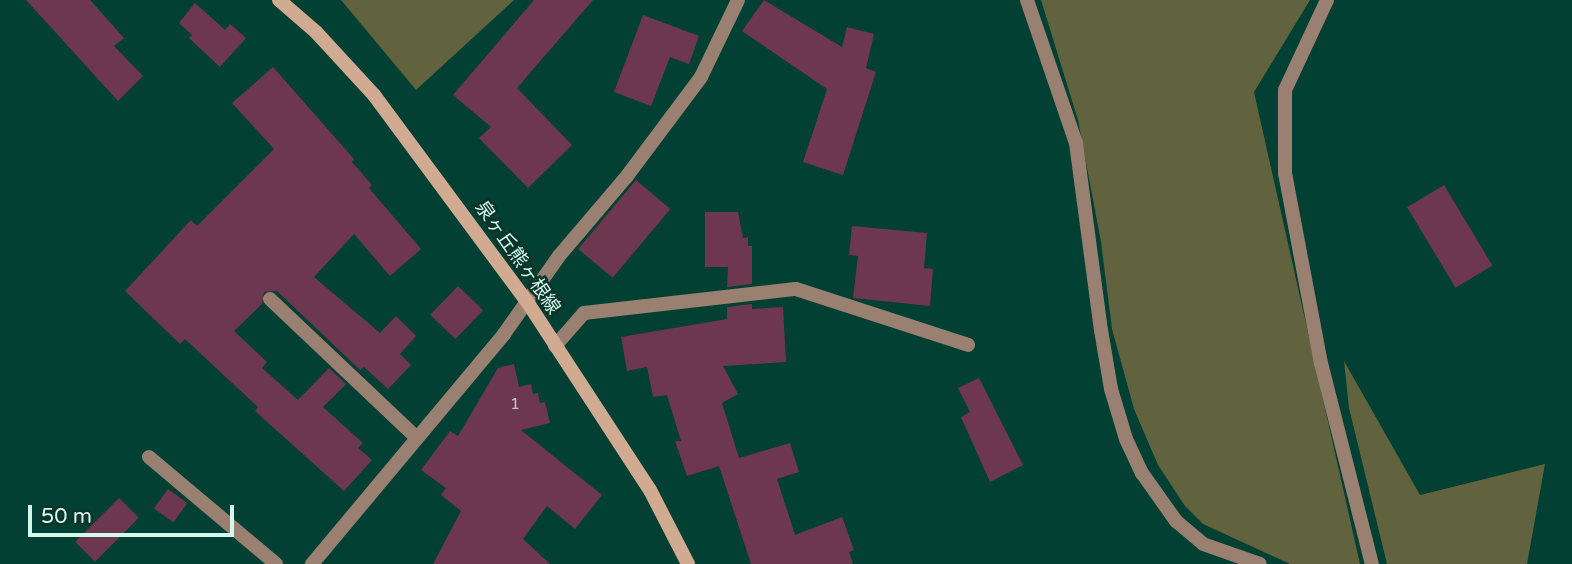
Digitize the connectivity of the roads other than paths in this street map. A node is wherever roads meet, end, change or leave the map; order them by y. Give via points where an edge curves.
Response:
1 (279, 0) edge
2 (738, 0) edge
3 (1027, 0) edge
4 (1326, 0) edge
5 (270, 299) dead end
6 (528, 303) junction
7 (555, 345) junction
8 (968, 345) dead end
9 (417, 438) junction
10 (149, 457) dead end
11 (276, 564) edge
12 (312, 564) edge
13 (688, 564) edge
14 (1260, 564) edge
15 (1372, 564) edge

1 - 6 main road, 泉ヶ丘熊ヶ根線 via 316,32 374,95
2 - 6 street via 701,77 627,176 559,256
3 - 14 street via 1076,143 1101,330 1126,439 1142,473 1177,520 1203,544
4 - 15 street via 1284,90 1285,173 1321,363
5 - 9 street
6 - 7 main road, 泉ヶ丘熊ヶ根線
6 - 9 street
7 - 8 street via 584,313 796,289
7 - 13 main road, 泉ヶ丘熊ヶ根線 via 650,490
9 - 12 street
10 - 11 street

